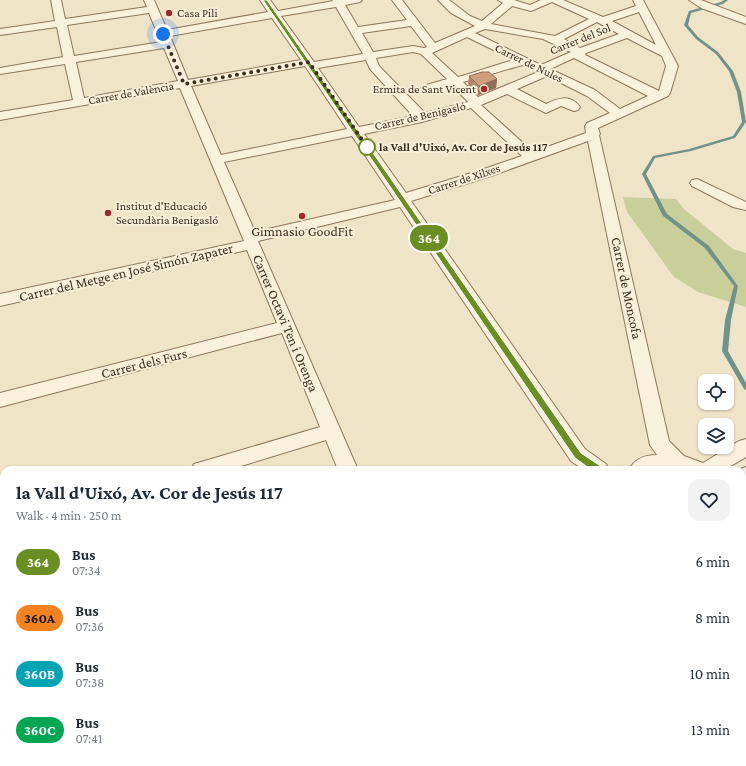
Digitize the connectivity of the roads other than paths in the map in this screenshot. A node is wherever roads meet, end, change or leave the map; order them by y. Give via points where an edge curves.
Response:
1 (56, 0) edge
2 (265, 0) edge
3 (357, 0) edge
4 (397, 0) edge
5 (442, 0) edge
6 (554, 0) edge
7 (625, 0) edge
8 (694, 0) edge
9 (506, 1) edge
10 (338, 2) edge
11 (639, 4) edge
12 (151, 5) edge
13 (275, 15) junction
14 (600, 20) junction
15 (746, 21) edge
16 (414, 22) junction
17 (61, 23) junction
18 (483, 26) junction
19 (356, 31) junction
20 (0, 32) edge
21 (466, 33) junction
22 (629, 34) junction
23 (165, 39) junction
24 (554, 40) junction
25 (429, 50) junction
26 (579, 54) junction
27 (665, 54) junction
28 (370, 56) junction
29 (69, 60) junction
30 (525, 61) junction
31 (310, 64) junction
32 (0, 71) edge
33 (544, 71) junction
34 (456, 81) junction
35 (184, 84) junction
36 (427, 88) dead end
37 (507, 89) junction
38 (594, 95) junction
39 (657, 96) junction
40 (79, 102) junction
41 (473, 104) junction
42 (570, 106) junction
43 (621, 113) junction
44 (0, 116) edge
45 (422, 118) junction
46 (593, 130) junction
47 (356, 131) junction
48 (531, 156) junction
49 (217, 160) junction
50 (696, 183) dead end
51 (403, 201) junction
52 (746, 206) edge
53 (251, 241) junction
54 (0, 300) edge
55 (287, 326) junction
56 (0, 400) edge
57 (332, 431) junction
58 (660, 445) junction
59 (746, 447) edge
60 (677, 462) junction
61 (577, 463) edge
62 (214, 466) edge
63 (346, 466) edge
64 (644, 466) edge
65 (650, 466) edge
66 (688, 466) edge
67 (714, 466) edge

1 - 17 street
2 - 13 street
3 - 10 street
4 - 16 street
5 - 18 street via 454,11
6 - 9 street via 532,8
6 - 14 street
7 - 11 street
8 - 15 street
9 - 18 street
10 - 13 street
10 - 19 street
11 - 14 street
11 - 27 street
12 - 17 street
12 - 23 street, Carrer Octavi Ten i Orenga
13 - 23 street
13 - 31 street
14 - 22 street
14 - 24 street
16 - 19 street
16 - 25 street
17 - 20 street
17 - 29 street
18 - 21 street
18 - 24 street via 546,36
19 - 28 street
21 - 25 street
21 - 30 street, Carrer de Nules
22 - 26 street, Carrer del Sol via 603,42
22 - 27 street
23 - 29 street
23 - 35 street, Carrer Octavi Ten i Orenga
24 - 26 street
25 - 28 street, Carrer de València via 413,49
25 - 34 street
26 - 33 street, Carrer del Sol
26 - 39 street
27 - 39 street via 672,66 664,93
28 - 31 street, Carrer de València
28 - 45 street via 374,67
29 - 32 street
29 - 40 street
30 - 33 street, Carrer de Nules
30 - 34 street
31 - 35 street, Carrer de València
31 - 47 street
33 - 37 street, Carrer de Benigasló
33 - 38 street, Carrer de Nules
34 - 36 street
34 - 41 street via 474,100
35 - 40 street, Carrer de València
35 - 49 street, Carrer Octavi Ten i Orenga
37 - 41 street, Carrer de Benigasló
37 - 42 street via 546,109 561,101
38 - 42 street
38 - 43 street, Carrer de Nules
39 - 43 street, Carrer de Xilxes
40 - 44 street, Carrer de València
41 - 45 street, Carrer de Benigasló
41 - 48 street
42 - 46 street via 588,117
43 - 46 street, Carrer de Xilxes
45 - 47 street, Carrer de Benigasló
46 - 48 street, Carrer de Xilxes
46 - 58 street, Carrer de Moncofa
47 - 49 street, Carrer de Benigasló
47 - 51 street
48 - 51 street, Carrer de Xilxes
49 - 53 street, Carrer Octavi Ten i Orenga
50 - 52 street
51 - 53 street, Carrer de Xilxes
51 - 61 street
53 - 54 street, Carrer del Metge en José Simón Zapater
53 - 55 street, Carrer Octavi Ten i Orenga
55 - 56 street, Carrer dels Furs
55 - 57 street, Carrer Octavi Ten i Orenga
57 - 62 street
57 - 63 street, Carrer Octavi Ten i Orenga
58 - 60 street
58 - 64 street
59 - 67 street
60 - 65 street
60 - 66 street

